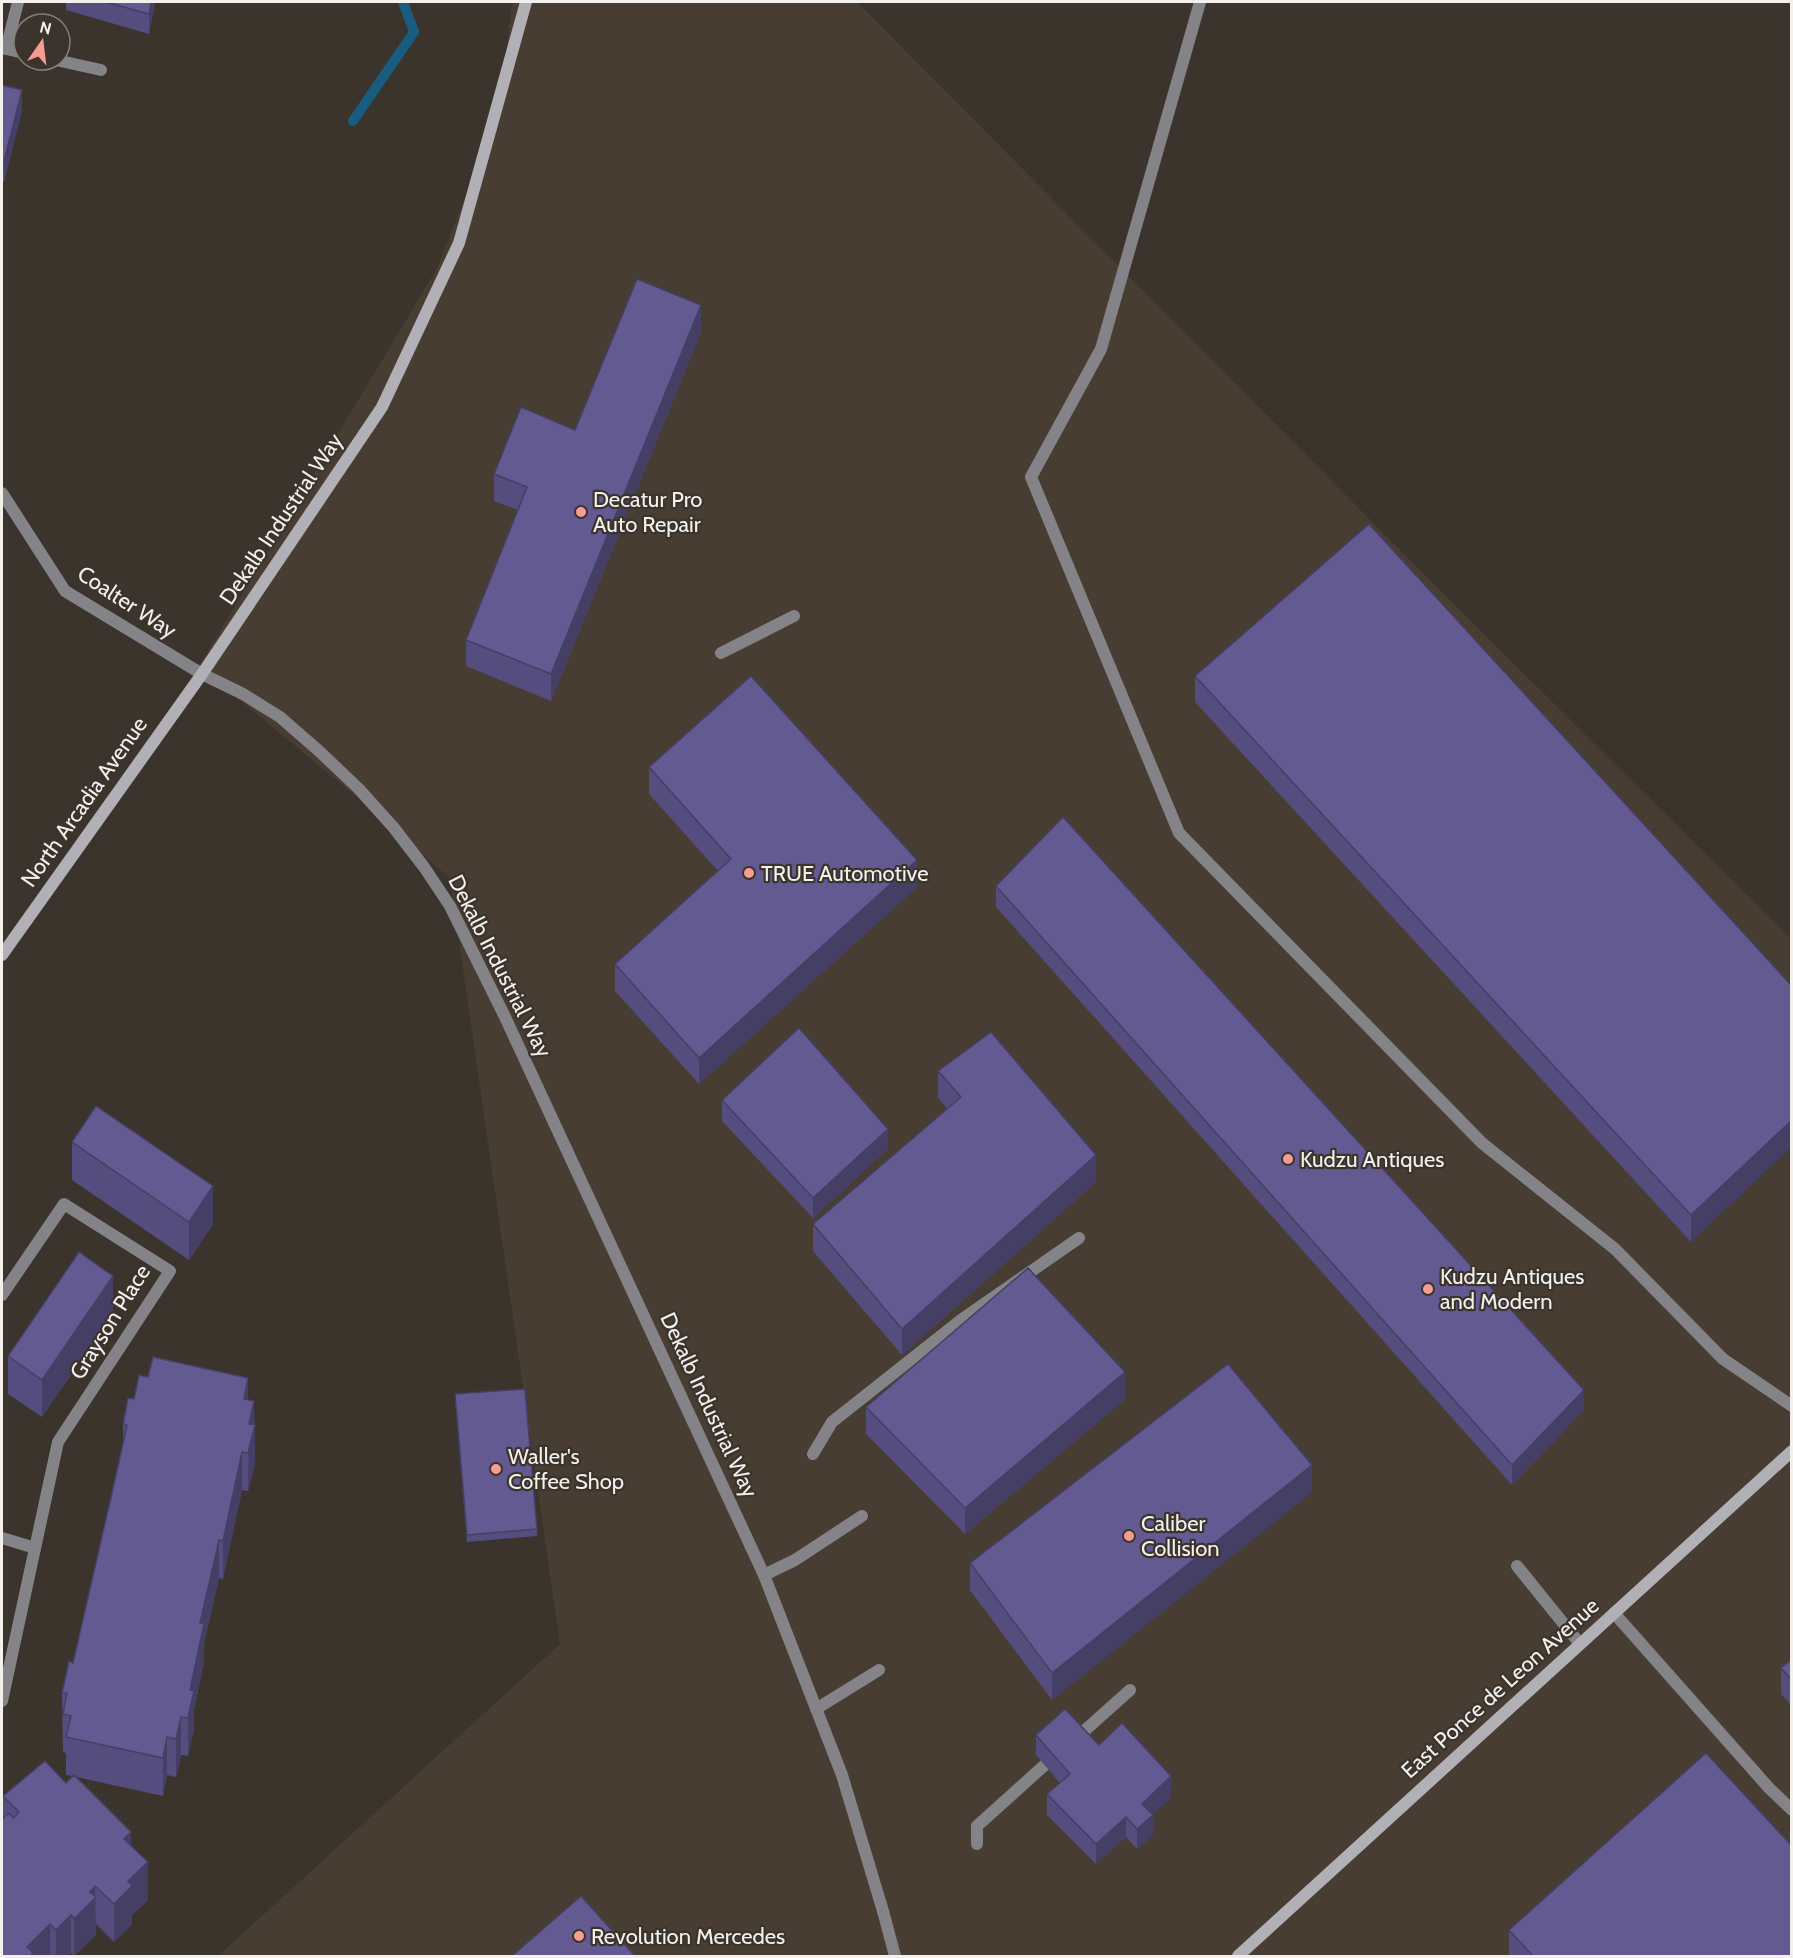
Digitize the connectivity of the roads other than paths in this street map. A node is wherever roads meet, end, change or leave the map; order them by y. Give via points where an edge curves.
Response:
1 (18, 2) edge
2 (526, 2) edge
3 (1200, 2) edge
4 (4, 49) edge
5 (72, 64) edge
6 (101, 70) dead end
7 (2, 494) edge
8 (794, 616) dead end
9 (721, 653) dead end
10 (202, 674) junction
11 (2, 955) edge
12 (1079, 1238) dead end
13 (2, 1295) edge
14 (1791, 1406) edge
15 (1791, 1451) edge
16 (813, 1454) dead end
17 (862, 1516) dead end
18 (2, 1538) edge
19 (35, 1548) junction
20 (1517, 1566) dead end
21 (764, 1575) junction
22 (1614, 1613) junction
23 (1580, 1644) junction
24 (879, 1670) dead end
25 (1130, 1690) dead end
26 (2, 1701) edge
27 (816, 1708) junction
28 (1791, 1810) edge
29 (977, 1844) dead end
30 (895, 1956) edge
31 (1238, 1956) edge

1 - 4 street
2 - 10 main road, Dekalb Industrial Way via 459,243 382,407
3 - 14 street via 1101,349 1031,477 1179,833 1482,1143 1615,1249 1722,1359
5 - 6 street
7 - 10 street, Coalter Way via 65,591
8 - 9 street
10 - 11 main road, North Arcadia Avenue
10 - 21 street, Dekalb Industrial Way via 280,717 320,751 394,828 450,906
12 - 16 street via 961,1320 832,1422
13 - 19 street, Grayson Place via 64,1204 170,1271 58,1442
15 - 22 main road, East Ponce de Leon Avenue
17 - 21 street via 795,1560
18 - 19 street
19 - 26 street, Grayson Place
20 - 23 street
21 - 27 street, Dekalb Industrial Way
22 - 23 main road, East Ponce de Leon Avenue
22 - 28 street
23 - 31 main road, East Ponce de Leon Avenue
24 - 27 street
25 - 29 street via 977,1826
27 - 30 street, Dekalb Industrial Way via 842,1775

